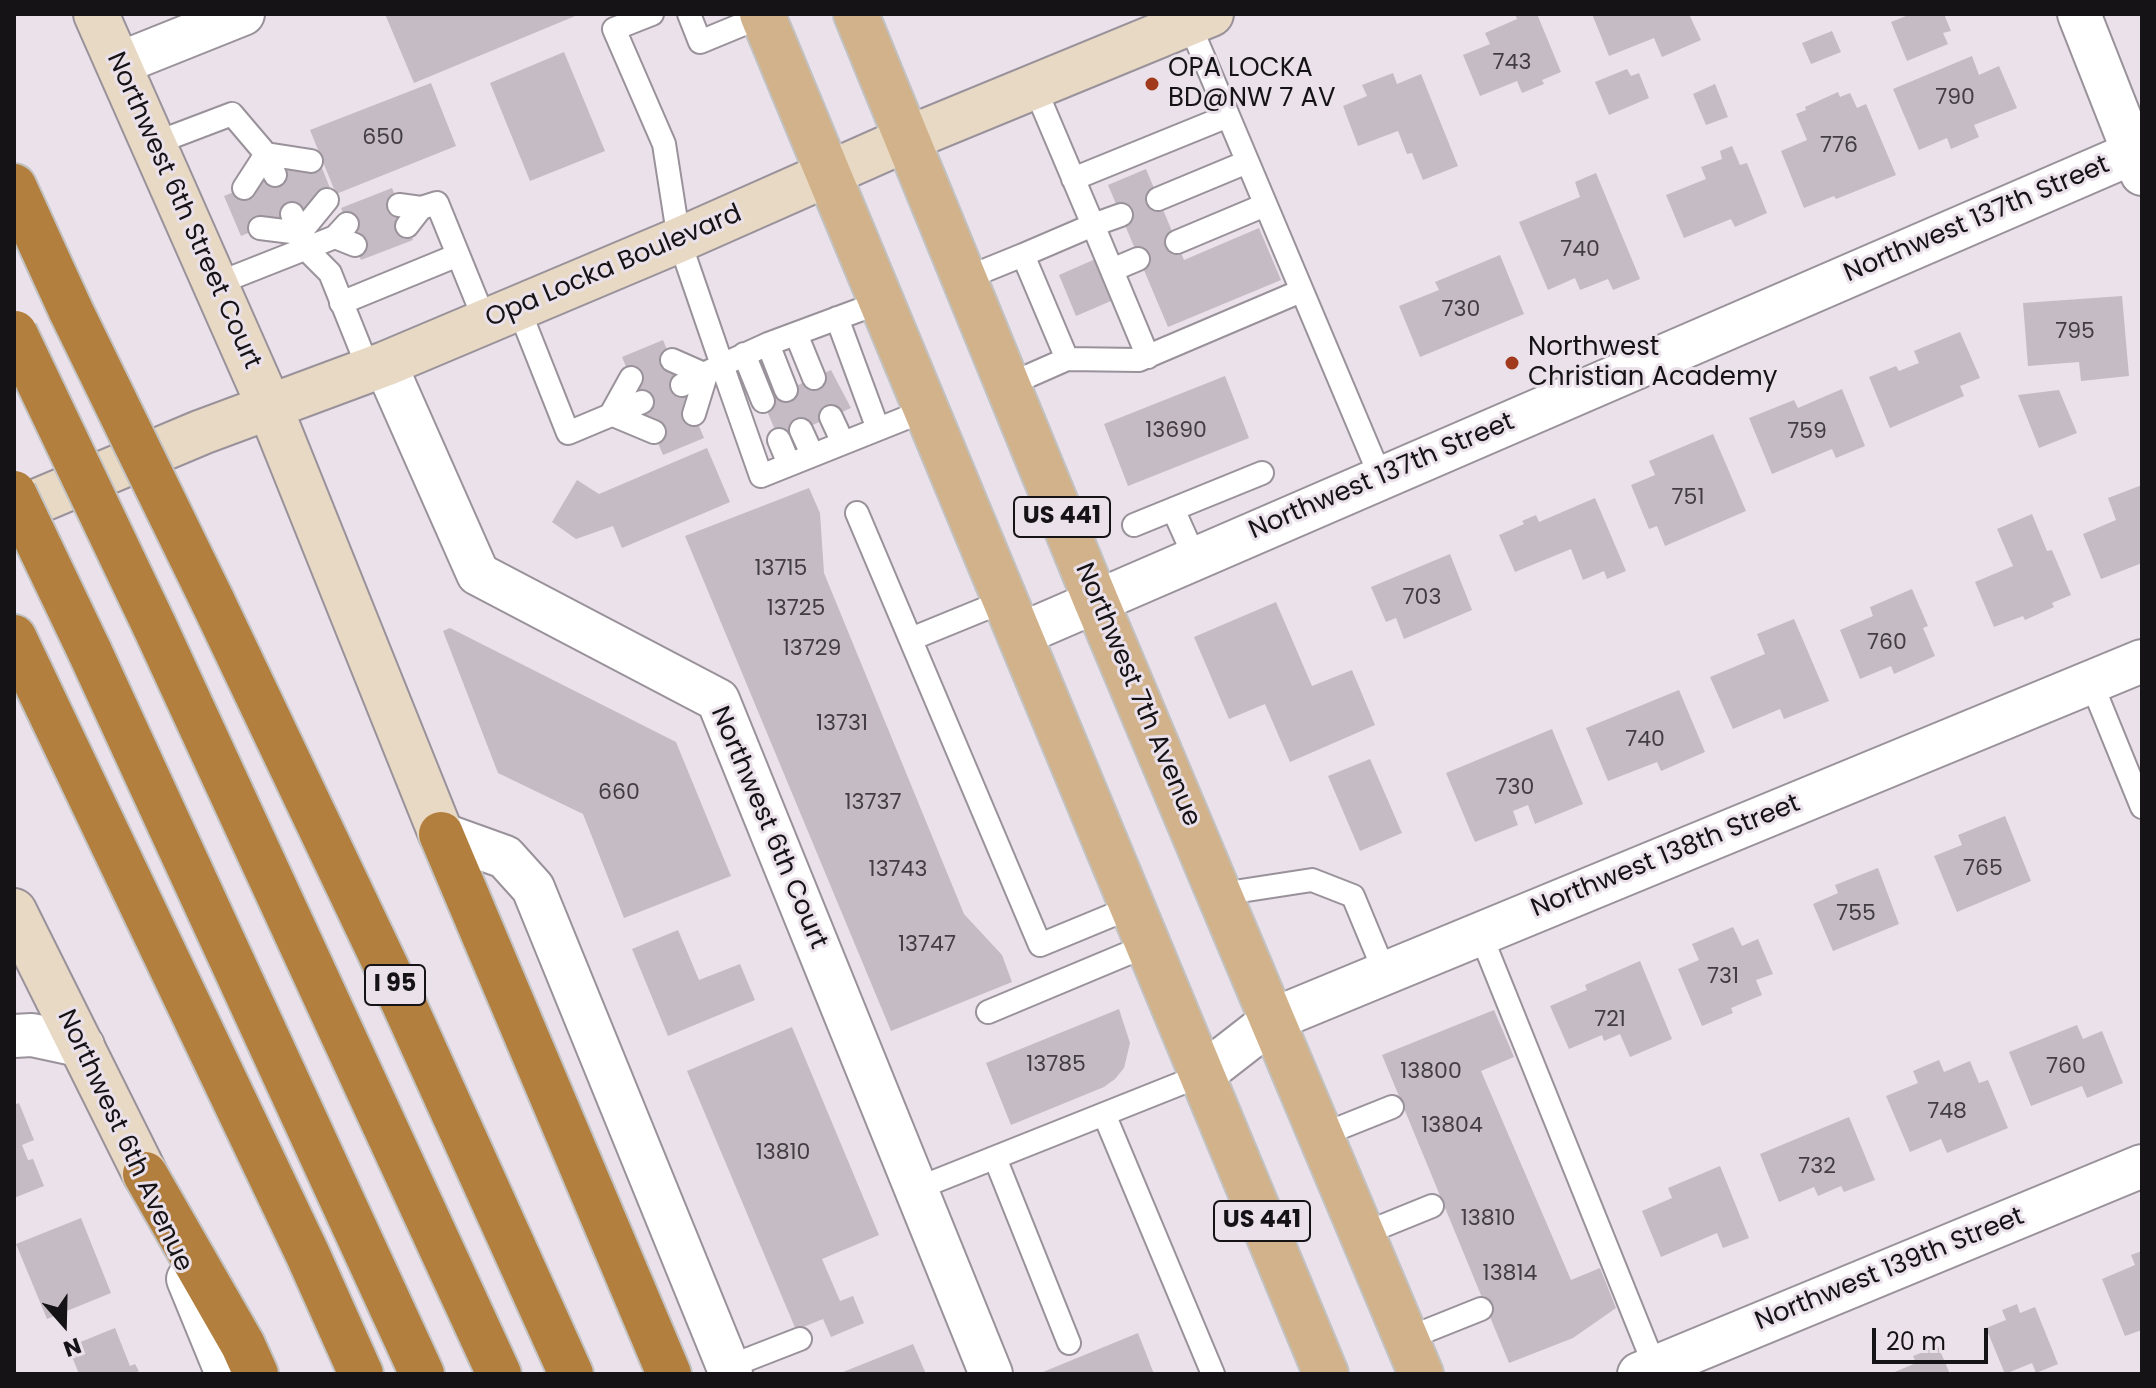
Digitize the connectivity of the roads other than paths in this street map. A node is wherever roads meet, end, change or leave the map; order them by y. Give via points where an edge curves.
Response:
1 (96, 14) edge
2 (243, 14) edge
3 (652, 14) edge
4 (689, 14) edge
5 (856, 14) edge
6 (2079, 14) edge
7 (762, 15) edge
8 (1186, 20) edge
9 (118, 64) junction
10 (1034, 86) junction
11 (1228, 116) junction
12 (907, 139) junction
13 (153, 144) junction
14 (266, 154) junction
15 (2139, 159) edge
16 (311, 161) dead end
17 (1247, 162) junction
18 (275, 175) dead end
19 (829, 175) junction
20 (1073, 179) junction
21 (14, 186) edge
22 (244, 188) dead end
23 (1158, 199) dead end
24 (327, 200) dead end
25 (1265, 205) junction
26 (409, 213) dead end
27 (1121, 215) dead end
28 (1093, 225) junction
29 (260, 228) dead end
30 (300, 232) junction
31 (346, 235) dead end
32 (679, 240) junction
33 (1177, 242) dead end
34 (458, 255) junction
35 (1023, 255) junction
36 (1138, 259) dead end
37 (1112, 270) junction
38 (964, 279) junction
39 (216, 284) junction
40 (1301, 291) junction
41 (881, 302) junction
42 (341, 303) junction
43 (501, 314) junction
44 (837, 318) junction
45 (14, 332) edge
46 (796, 334) junction
47 (768, 344) junction
48 (744, 354) junction
49 (1148, 357) junction
50 (1067, 359) junction
51 (672, 360) dead end
52 (377, 367) junction
53 (714, 370) junction
54 (631, 378) dead end
55 (814, 378) dead end
56 (682, 385) dead end
57 (1008, 385) junction
58 (786, 390) dead end
59 (763, 401) dead end
60 (642, 402) dead end
61 (270, 408) junction
62 (926, 410) junction
63 (611, 414) junction
64 (694, 414) dead end
65 (831, 417) dead end
66 (878, 429) junction
67 (801, 430) dead end
68 (654, 432) dead end
69 (779, 440) dead end
70 (843, 443) junction
71 (812, 454) junction
72 (789, 464) junction
73 (1262, 473) dead end
74 (1381, 478) junction
75 (14, 493) edge
76 (1173, 509) junction
77 (14, 511) edge
78 (857, 513) dead end
79 (1134, 525) dead end
80 (1195, 558) junction
81 (1096, 601) junction
82 (1012, 618) junction
83 (14, 637) edge
84 (911, 639) junction
85 (2142, 661) edge
86 (2091, 682) junction
87 (2142, 807) edge
88 (441, 834) junction
89 (1221, 894) junction
90 (14, 911) edge
91 (1140, 926) junction
92 (1480, 933) junction
93 (1385, 973) junction
94 (988, 1012) dead end
95 (1274, 1019) junction
96 (14, 1036) edge
97 (83, 1046) junction
98 (1202, 1075) junction
99 (1392, 1107) dead end
100 (1104, 1114) junction
101 (1322, 1135) junction
102 (995, 1158) junction
103 (2142, 1166) edge
104 (145, 1174) junction
105 (916, 1189) junction
106 (1432, 1206) dead end
107 (1363, 1234) junction
108 (1481, 1309) dead end
109 (800, 1339) dead end
110 (1069, 1343) dead end
111 (1414, 1357) edge
112 (730, 1370) edge
113 (1647, 1371) edge
114 (227, 1374) edge
115 (256, 1374) edge
116 (361, 1374) edge
117 (422, 1374) edge
118 (499, 1374) edge
119 (571, 1374) edge
120 (669, 1374) edge
121 (991, 1374) edge
122 (1213, 1374) edge
123 (1326, 1374) edge

1 - 9 main road, Northwest 6th Street Court
2 - 9 street
3 - 32 lane via 614,29 664,144
4 - 7 lane via 700,42
5 - 12 main road, Northwest 7th Avenue / US 441
6 - 15 street
7 - 19 main road, US 441
8 - 10 main road, Opa Locka Boulevard
8 - 11 lane
9 - 13 main road, Northwest 6th Street Court
10 - 12 main road, Opa Locka Boulevard
10 - 20 lane
11 - 17 lane
11 - 20 lane
12 - 19 main road, Opa Locka Boulevard
12 - 38 main road, Northwest 7th Avenue / US 441
13 - 14 lane via 232,114
13 - 39 main road, Northwest 6th Street Court
14 - 16 lane
14 - 18 lane
14 - 22 lane
15 - 74 street, Northwest 137th Street
17 - 23 lane
17 - 25 lane
19 - 32 main road, Opa Locka Boulevard
19 - 41 main road, US 441
20 - 28 lane
21 - 119 highway, I 95, bridge via 411,1018
24 - 30 lane
25 - 33 lane
25 - 40 lane
26 - 34 lane via 437,203
27 - 28 lane
28 - 35 lane
28 - 37 lane
29 - 30 lane
30 - 31 lane
30 - 39 lane
30 - 42 lane via 330,273
32 - 43 main road, Opa Locka Boulevard
32 - 53 lane
34 - 42 lane
34 - 43 lane
35 - 38 lane
35 - 50 lane
36 - 37 lane
37 - 49 lane
38 - 57 main road, Northwest 7th Avenue / US 441
39 - 61 main road, Northwest 6th Street Court
40 - 49 lane
40 - 74 lane
41 - 44 lane
41 - 62 main road, US 441
42 - 52 lane
43 - 52 main road, Opa Locka Boulevard
43 - 63 lane via 568,433
44 - 46 lane
44 - 66 lane
45 - 118 highway, bridge
46 - 47 lane
46 - 55 lane
47 - 48 lane
47 - 58 lane
48 - 53 lane
48 - 59 lane
49 - 50 lane
50 - 57 lane
51 - 53 lane
52 - 61 main road, Opa Locka Boulevard
52 - 105 street, Northwest 6th Court via 478,574 718,700
53 - 56 lane
53 - 64 lane
53 - 72 lane via 761,476
54 - 63 lane
57 - 81 main road, Northwest 7th Avenue / US 441
60 - 63 lane
61 - 77 main road, Opa Locka Boulevard
61 - 88 main road
62 - 66 lane
62 - 82 main road, US 441
63 - 68 lane
65 - 70 lane
66 - 70 lane
67 - 71 lane
69 - 72 lane
70 - 71 lane
71 - 72 lane
73 - 76 lane
74 - 80 street, Northwest 137th Street
75 - 117 highway, bridge
76 - 79 lane
76 - 80 lane
78 - 84 lane
80 - 81 street, Northwest 137th Street
81 - 82 street, Northwest 137th Street
81 - 89 main road, Northwest 7th Avenue / US 441
82 - 84 lane
82 - 91 main road, US 441
83 - 116 highway
84 - 91 lane via 1040,945
85 - 86 street, Northwest 138th Street
86 - 87 lane
86 - 92 street, Northwest 138th Street
88 - 112 street via 505,857 533,888
88 - 120 highway
89 - 93 lane via 1312,880 1353,896
89 - 95 main road, Northwest 7th Avenue / US 441
90 - 97 main road, Northwest 6th Avenue
91 - 94 lane
91 - 98 main road, US 441
92 - 93 street, Northwest 138th Street
92 - 113 lane
93 - 95 street, Northwest 138th Street
95 - 98 street, Northwest 138th Street
95 - 101 main road, Northwest 7th Avenue / US 441
96 - 97 street
97 - 104 main road, Northwest 6th Avenue
98 - 100 lane
98 - 123 main road, US 441
99 - 101 lane
100 - 102 lane
100 - 122 lane
101 - 107 main road, Northwest 7th Avenue / US 441
102 - 105 lane
102 - 110 lane
103 - 113 street, Northwest 139th Street
104 - 114 street, Northwest 6th Avenue
104 - 115 highway
105 - 121 street, Northwest 6th Court
106 - 107 lane
107 - 111 main road, Northwest 7th Avenue / US 441
108 - 111 lane
109 - 112 lane

